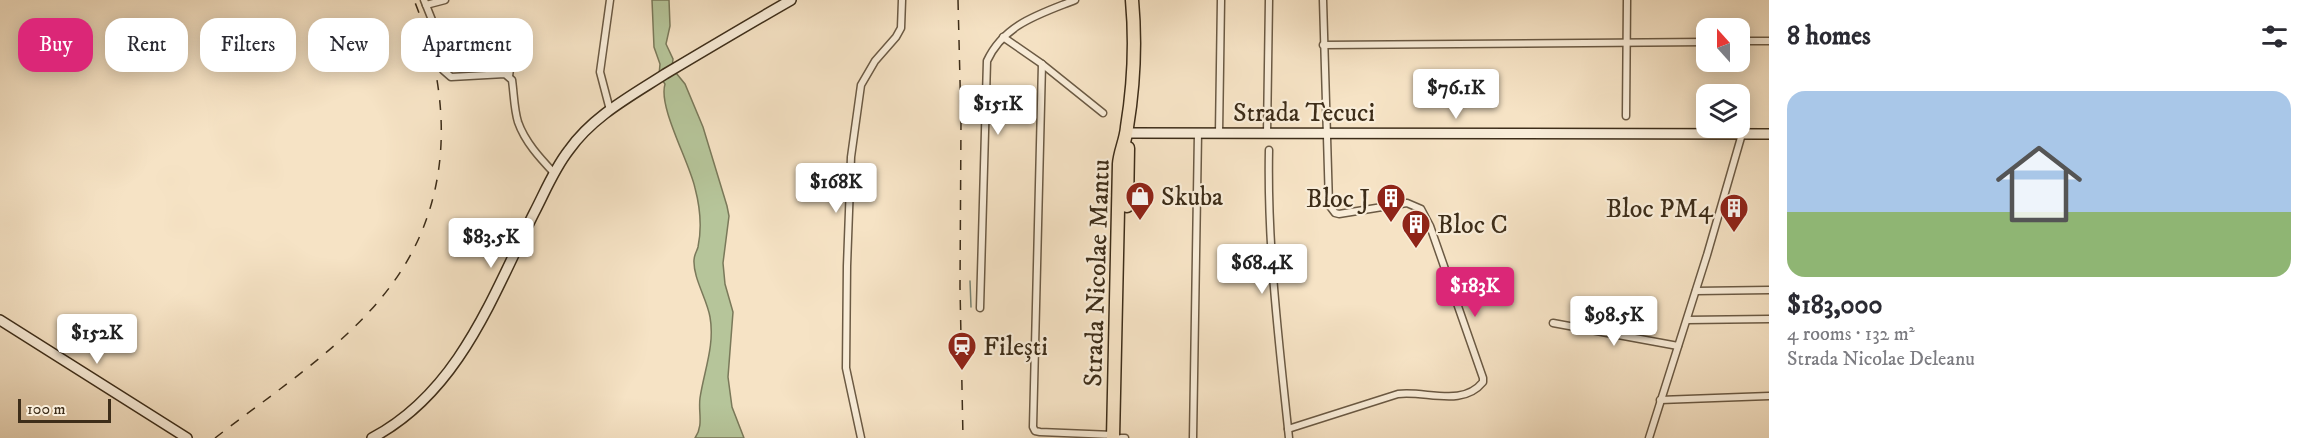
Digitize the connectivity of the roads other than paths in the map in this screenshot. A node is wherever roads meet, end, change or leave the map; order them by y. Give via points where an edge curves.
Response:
1 (445, 0) edge
2 (610, 0) edge
3 (790, 0) edge
4 (902, 0) edge
5 (1075, 0) edge
6 (1135, 0) edge
7 (1221, 0) edge
8 (1269, 0) edge
9 (1323, 0) edge
10 (1628, 0) edge
11 (425, 2) edge
12 (1003, 37) junction
13 (1750, 41) edge
14 (1769, 41) edge
15 (1696, 42) edge
16 (1627, 43) junction
17 (1323, 45) junction
18 (1042, 64) junction
19 (510, 72) edge
20 (509, 76) junction
21 (610, 110) junction
22 (1103, 113) dead end
23 (1626, 116) dead end
24 (1127, 133) junction
25 (1198, 133) junction
26 (1220, 133) junction
27 (1267, 133) junction
28 (1328, 133) junction
29 (1696, 134) edge
30 (1750, 134) edge
31 (1769, 134) edge
32 (1741, 138) edge
33 (1269, 150) dead end
34 (554, 173) junction
35 (1769, 290) edge
36 (1696, 291) junction
37 (980, 308) dead end
38 (1769, 319) edge
39 (0, 320) edge
40 (1688, 320) junction
41 (1553, 324) dead end
42 (1678, 346) junction
43 (1769, 396) edge
44 (1660, 400) junction
45 (1288, 429) junction
46 (183, 436) edge
47 (1119, 437) edge
48 (372, 438) edge
49 (861, 438) edge
50 (1193, 438) edge
51 (1289, 438) edge
52 (1649, 438) edge

1 - 11 street
2 - 21 street via 600,72
3 - 21 main road
4 - 49 street via 901,28 861,85 851,157 846,368
5 - 12 street via 1019,23
6 - 24 highway, Strada Nicolae Mantu via 1134,79
7 - 26 street
8 - 27 street
9 - 17 street
10 - 16 street
11 - 20 street via 448,75
12 - 18 street
12 - 37 street via 991,52 986,71
13 - 14 street
15 - 16 street
16 - 17 street
16 - 23 street
17 - 28 street
18 - 22 street
18 - 47 street via 1033,429
19 - 20 street
20 - 34 street via 521,129
21 - 34 main road via 581,135
24 - 25 main road, Strada Tecuci
24 - 47 highway, Strada Nicolae Mantu
25 - 26 main road, Strada Tecuci
25 - 50 street
26 - 27 main road, Strada Tecuci
27 - 28 main road, Strada Tecuci
28 - 29 main road, Strada Tecuci
28 - 45 street via 1329,205 1335,213 1407,203 1421,209 1483,382 1455,396 1398,394
30 - 31 main road, Strada Tecuci
32 - 36 street
33 - 45 street via 1271,264
34 - 48 main road via 476,330 450,372 416,409
35 - 36 street
36 - 40 street
38 - 40 street
39 - 46 main road
40 - 42 street
41 - 42 street
42 - 44 street
43 - 44 street
44 - 52 street
45 - 51 street

